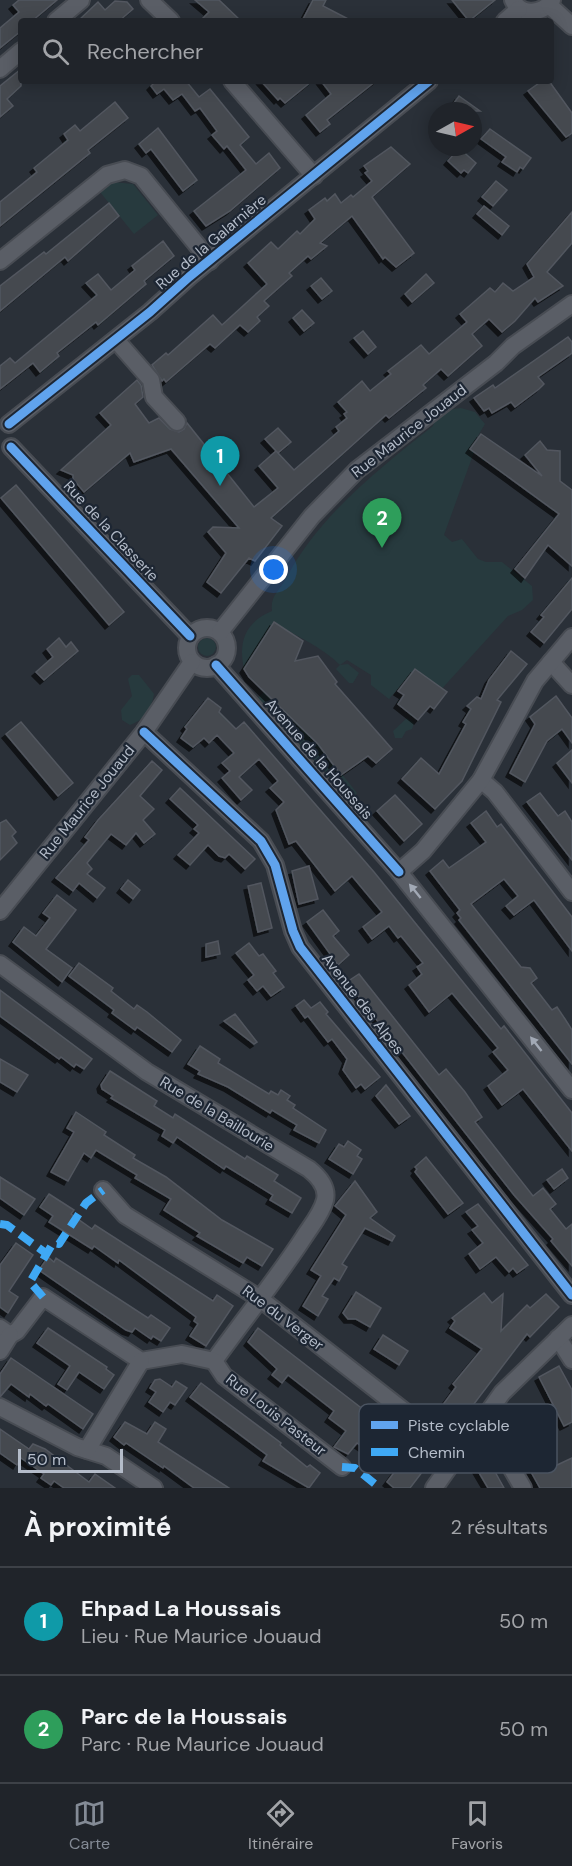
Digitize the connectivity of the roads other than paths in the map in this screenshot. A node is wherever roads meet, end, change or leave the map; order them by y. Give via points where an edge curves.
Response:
1 (81, 0) edge
2 (149, 0) edge
3 (551, 2) edge
4 (516, 4) edge
5 (60, 18) edge
6 (168, 18) edge
7 (507, 18) edge
8 (572, 26) edge
9 (18, 54) edge
10 (0, 69) edge
11 (235, 84) edge
12 (425, 84) edge
13 (314, 176) junction
14 (0, 261) edge
15 (210, 261) junction
16 (572, 304) edge
17 (116, 340) junction
18 (5, 421) edge
19 (177, 422) dead end
20 (5, 450) edge
21 (220, 632) junction
22 (190, 636) junction
23 (572, 637) edge
24 (192, 662) junction
25 (551, 662) junction
26 (216, 665) junction
27 (572, 684) edge
28 (144, 732) junction
29 (482, 780) junction
30 (399, 872) junction
31 (572, 892) edge
32 (0, 910) edge
33 (0, 964) edge
34 (572, 1090) edge
35 (103, 1190) dead end
36 (572, 1295) edge
37 (259, 1298) junction
38 (572, 1325) edge
39 (5, 1331) edge
40 (558, 1338) junction
41 (0, 1351) edge
42 (572, 1360) edge
43 (141, 1361) junction
44 (214, 1361) junction
45 (395, 1404) edge
46 (494, 1404) edge
47 (0, 1407) edge
48 (87, 1450) junction
49 (342, 1467) dead end
50 (445, 1473) edge
51 (514, 1473) edge
52 (154, 1488) edge
53 (434, 1488) edge
54 (523, 1488) edge

1 - 5 street
2 - 6 street
3 - 4 street via 532,11
3 - 8 street
4 - 7 street
9 - 10 street
11 - 13 street
12 - 13 street, Rue de la Galarnière
13 - 15 street, Rue de la Galarnière
14 - 15 street via 107,175 125,170 141,176
15 - 17 street, Rue de la Galarnière
16 - 21 street, Rue Maurice Jouaud via 357,470 312,516
17 - 18 street, Rue de la Galarnière
17 - 19 street via 151,380 154,397
18 - 20 street via 14,436
20 - 22 street, Rue de la Classerie
21 - 22 street via 206,627
21 - 26 street via 227,647 223,660
22 - 24 street via 186,647
23 - 25 street
24 - 26 street via 206,668
24 - 28 street, Rue Maurice Jouaud
25 - 27 street
25 - 29 street via 535,681
26 - 30 street, Avenue de la Houssais
28 - 32 street, Rue Maurice Jouaud
28 - 36 street, Avenue des Alpes via 261,841 275,864 300,948
29 - 30 street via 423,851
29 - 31 street
34 -> 30 street, Avenue de la Houssais
33 - 37 street, Rue de la Baillourie via 147,1072 309,1169 321,1180 326,1195 321,1211 275,1282
35 - 37 street, Rue du Verger via 125,1215
37 - 44 street, Rue Louis Pasteur
37 - 45 street, Rue du Verger
38 - 40 street
39 - 41 street
39 - 43 street via 17,1331 43,1297
40 - 42 street
40 - 46 street
43 - 44 street, Rue Louis Pasteur via 182,1354
43 - 48 street
44 - 49 street, Rue Louis Pasteur via 224,1376
47 - 48 street
48 - 52 street via 106,1456
50 - 53 street
51 - 54 street

